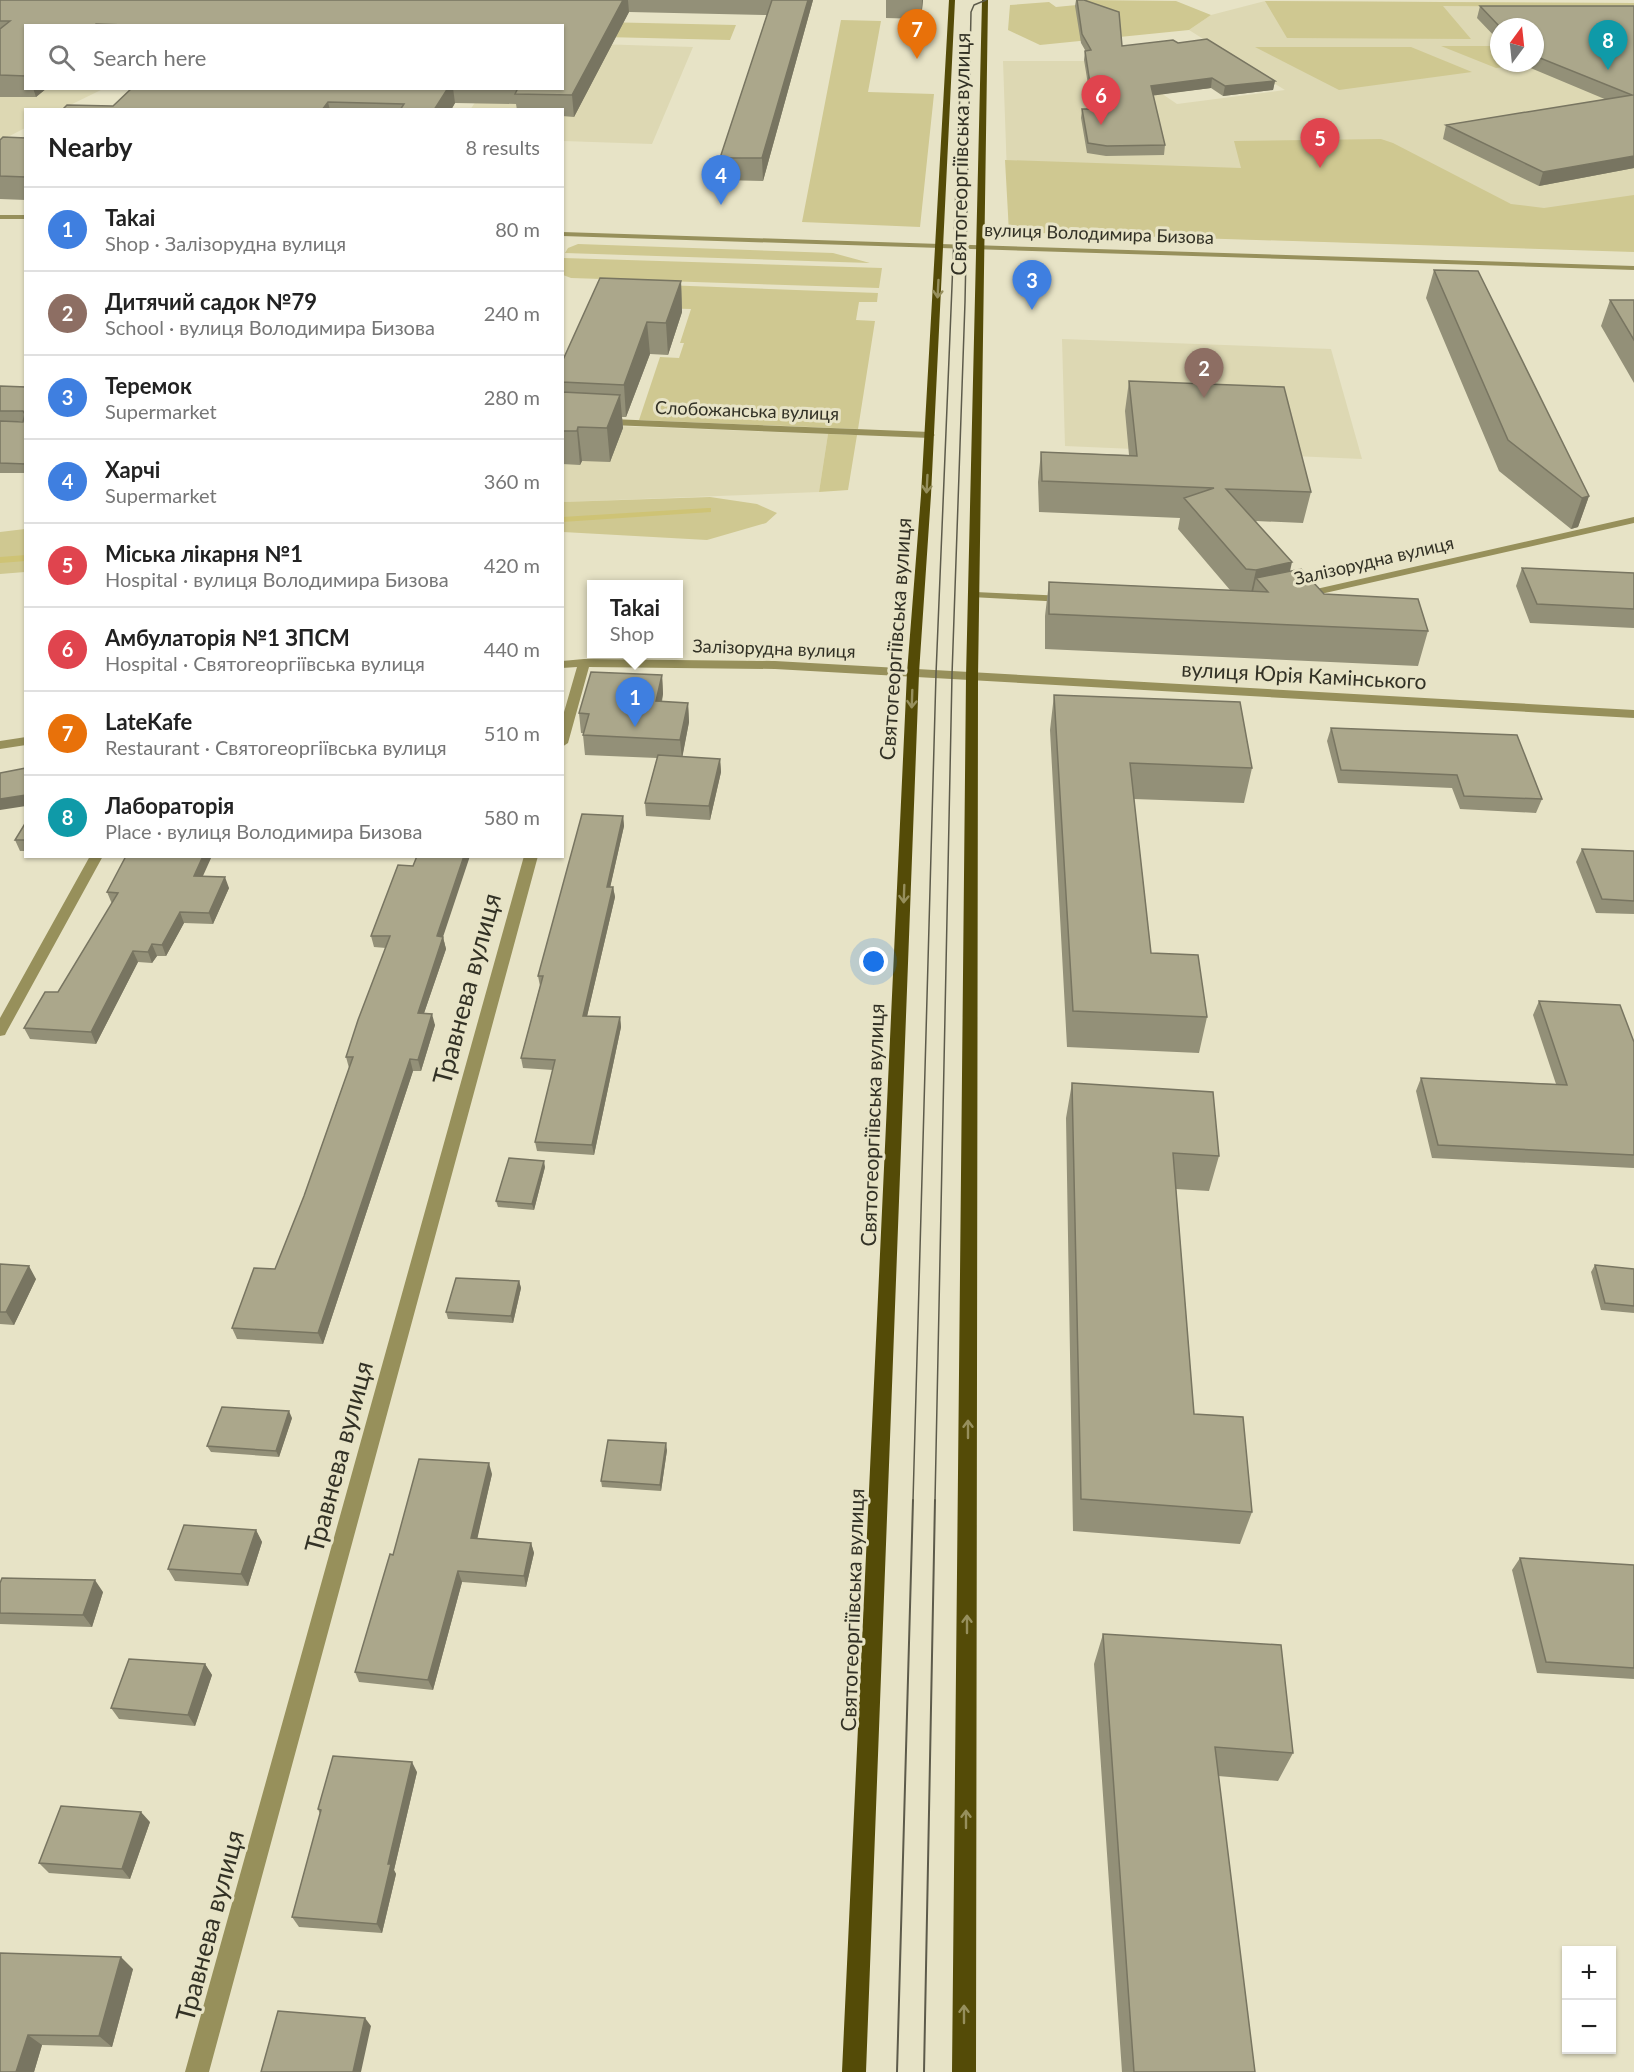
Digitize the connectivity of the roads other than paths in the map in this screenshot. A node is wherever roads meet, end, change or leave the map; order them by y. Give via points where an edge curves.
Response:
1 (952, 0) edge
2 (985, 0) edge
3 (0, 217) edge
4 (24, 218) edge
5 (564, 234) edge
6 (940, 246) junction
7 (980, 247) junction
8 (1634, 268) edge
9 (564, 420) edge
10 (930, 435) junction
11 (1634, 520) edge
12 (975, 595) junction
13 (1294, 597) edge
14 (1082, 600) edge
15 (584, 663) junction
16 (564, 665) edge
17 (913, 673) junction
18 (972, 677) junction
19 (1634, 714) edge
20 (564, 736) edge
21 (24, 741) edge
22 (0, 745) edge
23 (96, 858) edge
24 (530, 858) edge
25 (0, 1031) edge
26 (197, 2072) edge
27 (854, 2072) edge
28 (964, 2072) edge

1 - 6 main road, Святогеоргіївська вулиця
2 - 7 main road, Святогеоргіївська вулиця
3 - 4 street
5 - 6 street, вулиця Володимира Бизова
6 - 7 street, вулиця Володимира Бизова
6 -> 10 main road, Святогеоргіївська вулиця
7 - 8 street, вулиця Володимира Бизова
7 - 12 main road, Святогеоргіївська вулиця
9 - 10 street, Слобожанська вулиця
10 -> 17 main road, Святогеоргіївська вулиця
11 - 13 street, Залізорудна вулиця
12 - 14 street
12 - 18 main road, Святогеоргіївська вулиця
15 - 16 street, Залізорудна вулиця
15 - 17 street, Залізорудна вулиця via 775,665
15 - 20 street
17 - 18 street, Залізорудна вулиця
17 -> 27 main road, Святогеоргіївська вулиця
18 - 19 street, вулиця Юрія Камінського
28 -> 18 main road, Святогеоргіївська вулиця
21 - 22 street
23 - 25 street
24 - 26 street, Травнева вулиця

